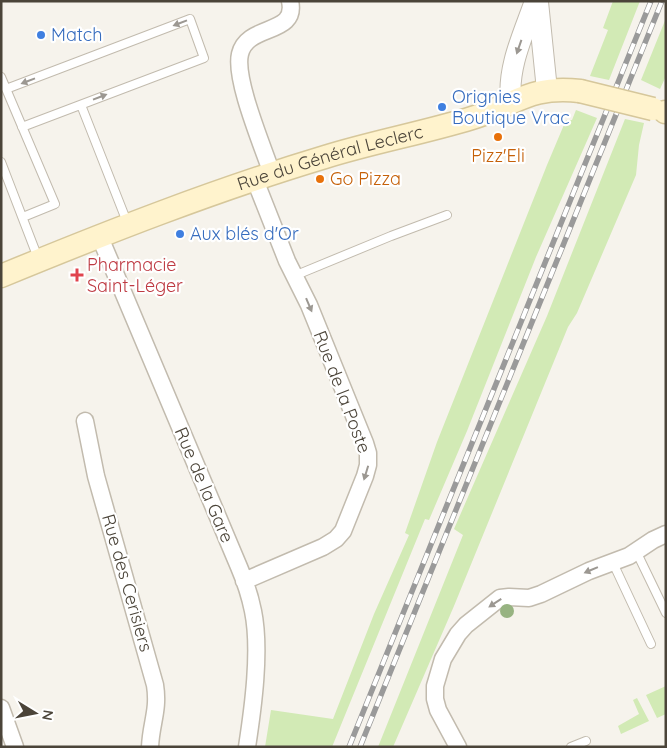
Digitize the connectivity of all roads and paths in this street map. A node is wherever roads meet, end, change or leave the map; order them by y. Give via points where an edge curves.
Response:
1 (290, 1) edge
2 (536, 1) edge
3 (1, 78) edge
4 (6, 89) junction
5 (547, 90) junction
6 (511, 101) junction
7 (81, 105) junction
8 (662, 111) edge
9 (22, 127) junction
10 (1, 162) edge
11 (264, 177) junction
12 (447, 215) dead end
13 (23, 217) junction
14 (128, 224) junction
15 (99, 235) junction
16 (39, 260) junction
17 (1, 276) edge
18 (294, 276) junction
19 (86, 420) dead end
20 (666, 534) edge
21 (636, 551) junction
22 (613, 563) junction
23 (244, 581) junction
24 (666, 613) edge
25 (651, 644) dead end
26 (1, 708) edge
27 (586, 741) dead end
28 (15, 747) edge
29 (150, 747) edge
30 (247, 747) edge
31 (458, 747) edge
32 (571, 747) edge

1 - 11 street, Rue de la Poste via 291,15 287,21 249,38 243,45 239,61
2 - 5 street
2 -> 6 street via 513,65
3 - 4 lane
7 -> 4 lane via 204,58 190,20
4 - 9 lane
5 - 6 main road, Rue du Général Leclerc
5 - 8 main road, Rue du Général Leclerc, bridge via 580,91
6 - 11 main road, Rue du Général Leclerc via 472,118 326,156
7 - 9 lane
7 - 14 lane
9 - 13 lane via 55,204
10 - 13 lane
11 - 14 main road, Rue du Général Leclerc
11 - 18 street, Rue de la Poste
12 - 18 lane
13 - 16 lane
14 - 15 main road, Rue du Général Leclerc
15 - 16 main road, Rue du Général Leclerc
15 - 23 street, Rue de la Gare
16 - 17 main road, Rue du Général Leclerc
18 -> 23 street, Rue de la Poste via 365,443 368,465 350,515 336,539
19 - 29 street, Rue des Cerisiers via 96,476 158,700
20 - 21 street
21 - 22 street
21 - 24 lane
22 - 25 lane
22 -> 31 street via 529,598 504,597 466,625 449,647 435,686 435,699 443,721
23 - 30 street, Rue de la Gare via 254,613 256,639
26 - 28 street
27 - 32 lane

